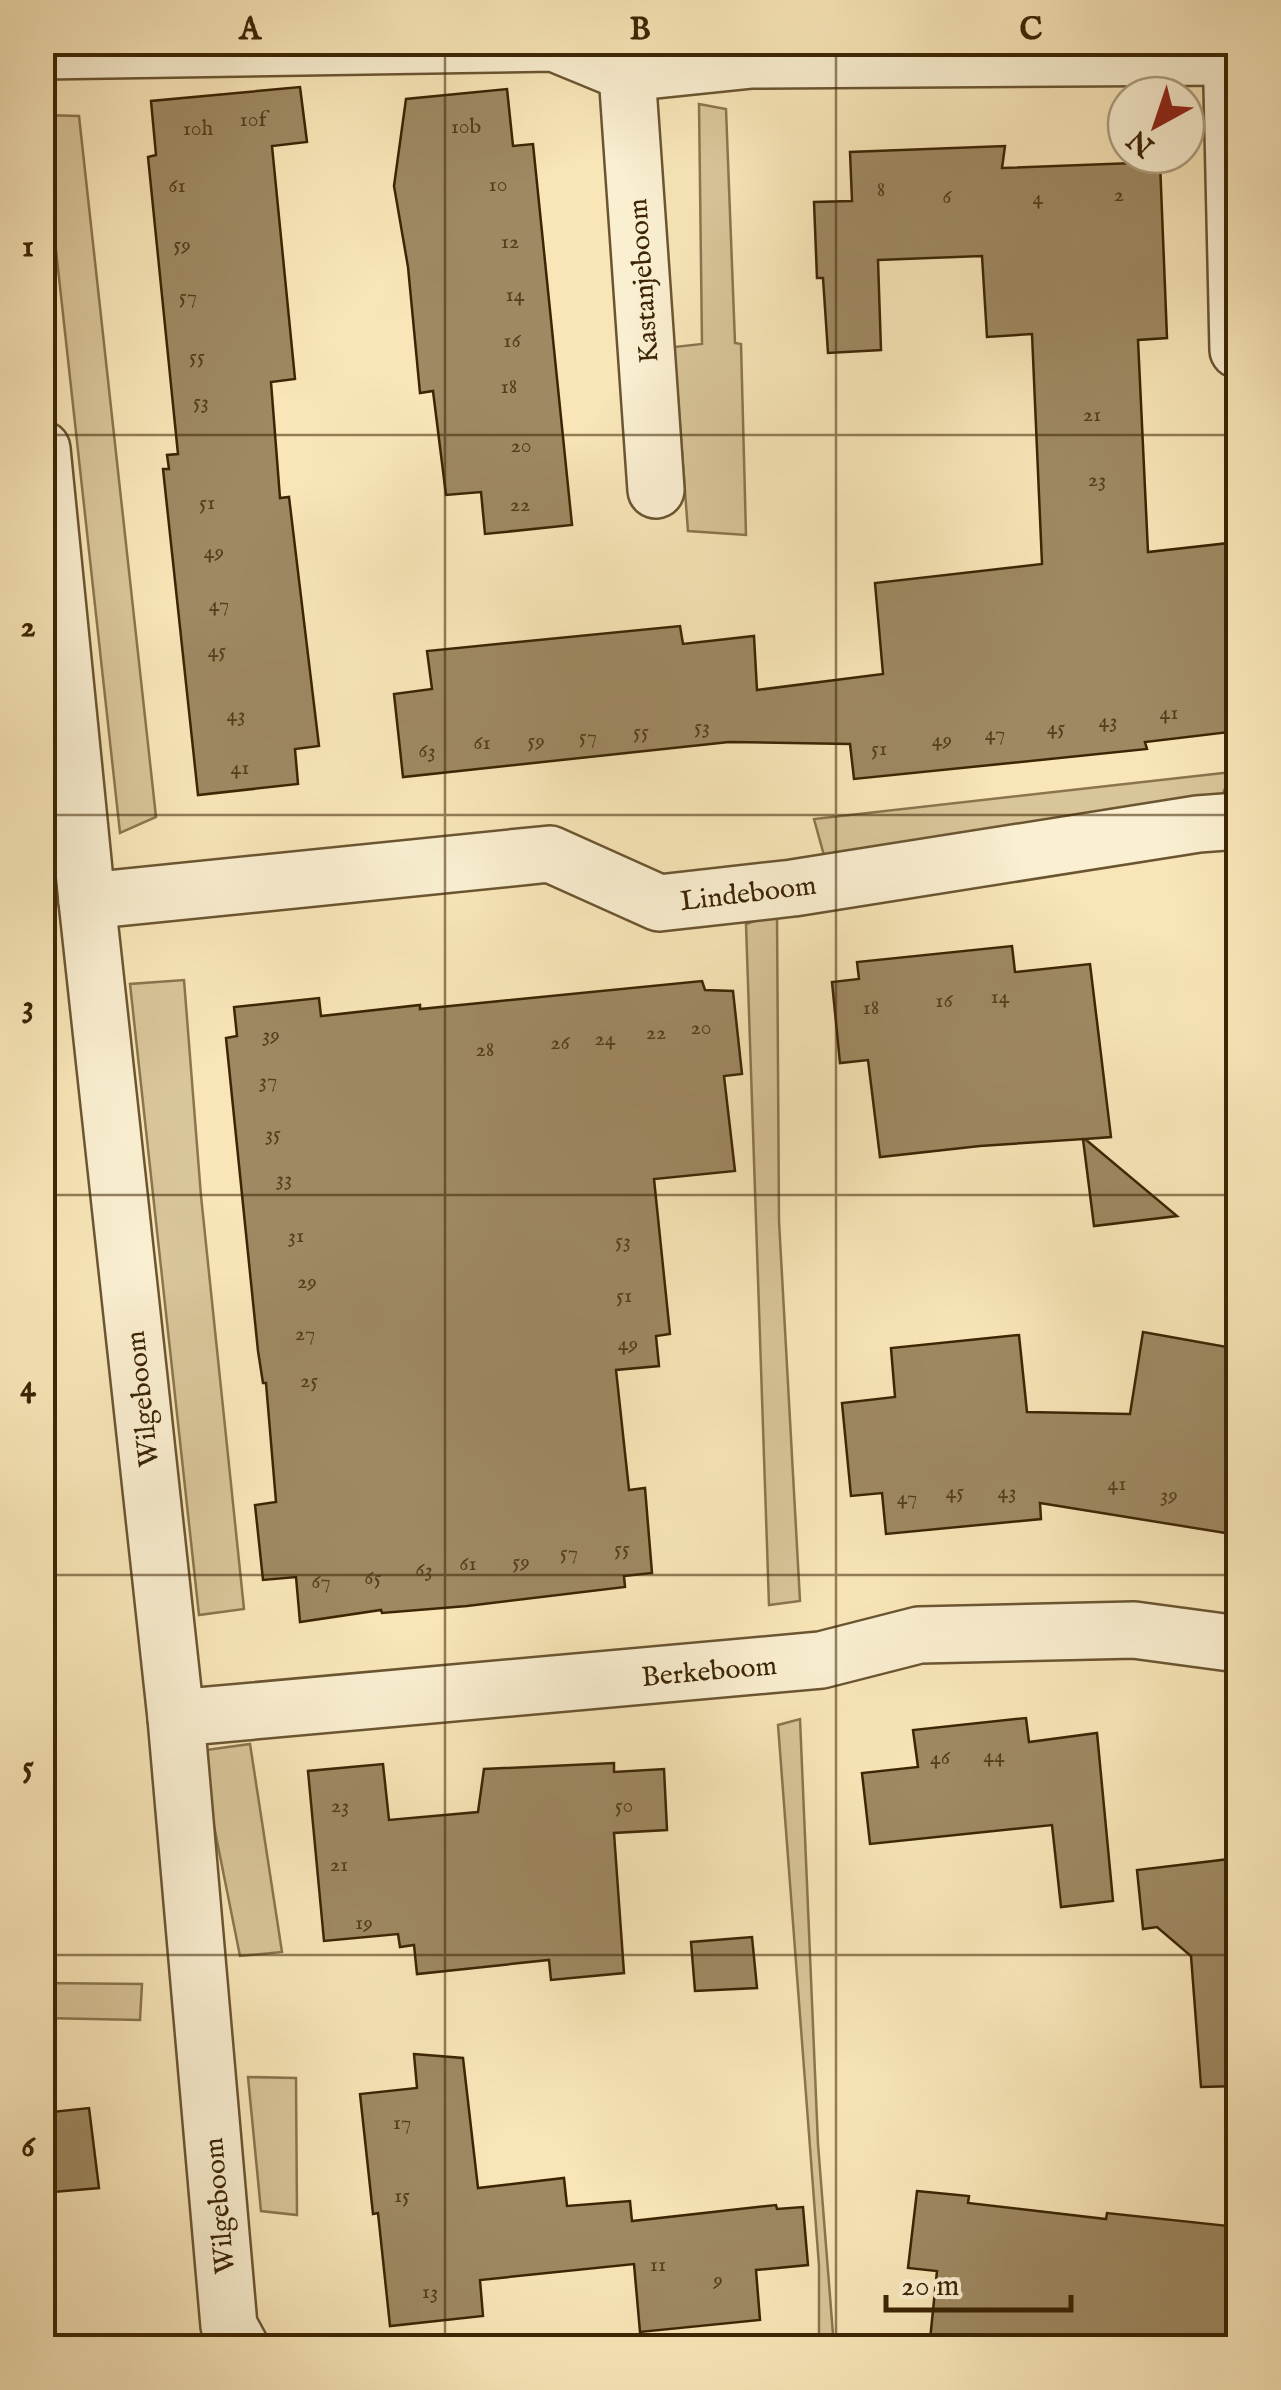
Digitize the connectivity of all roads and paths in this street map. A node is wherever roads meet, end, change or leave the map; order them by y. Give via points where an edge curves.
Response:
1 (42, 50) edge
2 (1231, 50) edge
3 (627, 73) junction
4 (1238, 350) edge
5 (42, 449) edge
6 (656, 490) dead end
7 (1238, 821) edge
8 (86, 901) junction
9 (1238, 1644) edge
10 (176, 1718) junction
11 (241, 2348) edge

1 - 3 street via 554,43
2 - 3 street via 752,60
2 - 4 street
3 - 6 street, Kastanjeboom
5 - 8 street, Wilgeboom
7 - 8 street, Lindeboom via 659,903 550,854
8 - 10 street, Wilgeboom
9 - 10 street, Berkeboom via 1134,1630 919,1634 821,1660
10 - 11 street, Wilgeboom via 229,2326

